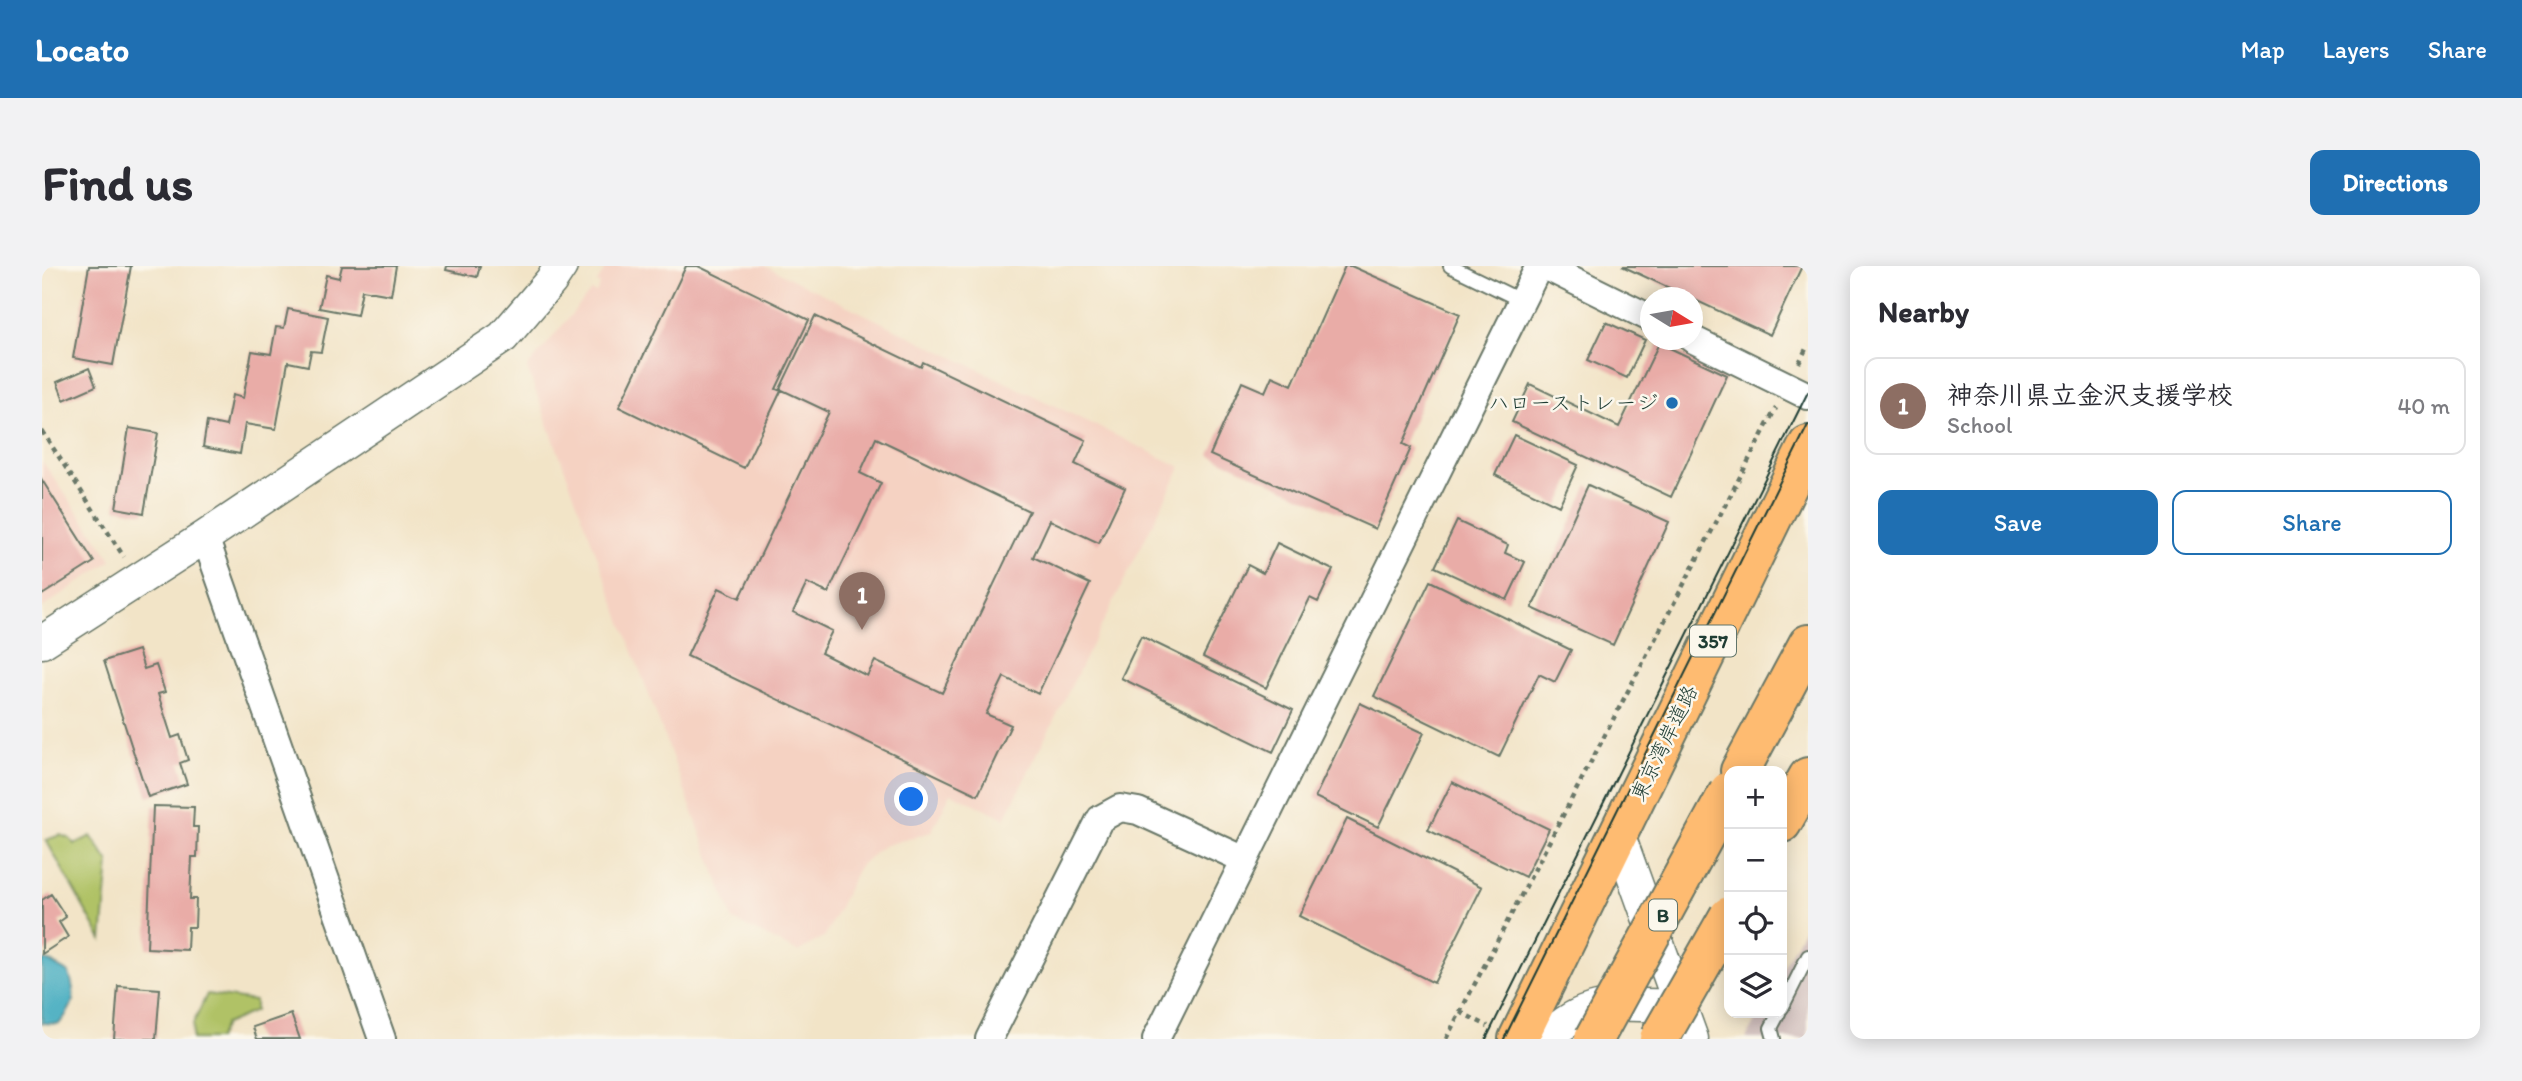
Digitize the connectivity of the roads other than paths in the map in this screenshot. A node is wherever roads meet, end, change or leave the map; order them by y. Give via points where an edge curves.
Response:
1 (561, 266) edge
2 (1450, 266) edge
3 (1539, 266) edge
4 (1545, 266) edge
5 (1521, 301) junction
6 (1640, 313) edge
7 (1703, 344) edge
8 (1798, 391) edge
9 (1808, 445) edge
10 (205, 537) junction
11 (42, 642) edge
12 (1808, 643) edge
13 (1743, 766) edge
14 (1808, 778) edge
15 (1724, 800) edge
16 (1787, 816) edge
17 (1619, 836) junction
18 (1245, 860) junction
19 (1724, 927) edge
20 (1724, 930) edge
21 (1808, 956) edge
22 (1787, 998) edge
23 (1776, 1018) edge
24 (1687, 1023) edge
25 (382, 1039) edge
26 (989, 1039) edge
27 (1156, 1039) edge
28 (1518, 1039) edge
29 (1547, 1039) edge
30 (1594, 1039) edge
31 (1661, 1039) edge
32 (1774, 1039) edge

1 - 10 street via 503,337
2 - 5 lane
3 - 5 street
4 - 6 street
5 - 18 street
7 - 8 street
9 - 17 highway, 東京湾岸道路 / 357
10 - 11 street
10 - 25 street
12 - 13 highway
14 - 16 highway
15 - 30 highway, B, bridge
17 - 24 street
17 - 28 highway, 東京湾岸道路 / 357
18 - 26 street via 1138,811 1120,808 1101,819
18 - 27 street
19 - 31 highway, bridge
20 - 24 highway
21 - 22 lane
23 - 32 lane via 1771,1028
24 - 29 street via 1593,1008 1576,1014
24 - 31 highway

